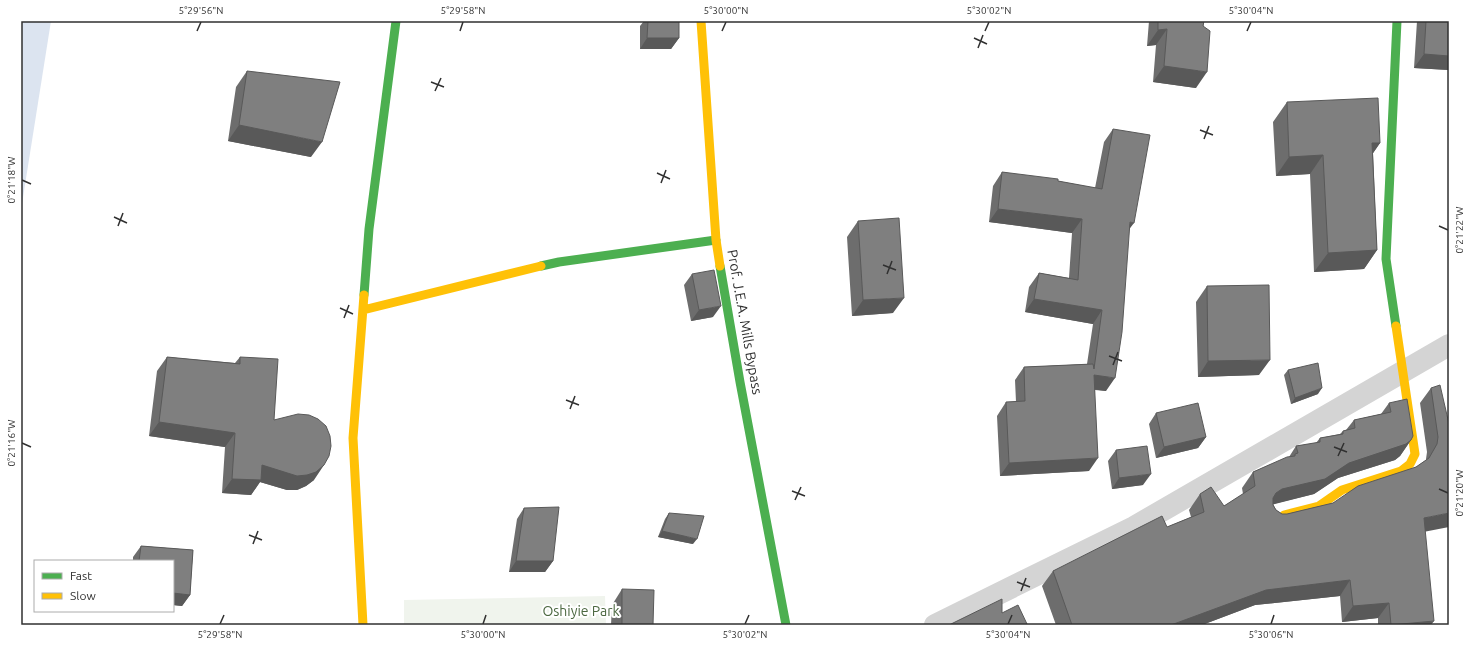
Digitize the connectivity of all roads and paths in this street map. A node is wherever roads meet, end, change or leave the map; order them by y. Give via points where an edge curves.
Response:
1 (396, 21) edge
2 (701, 21) edge
3 (1397, 21) edge
4 (716, 240) junction
5 (363, 310) junction
6 (1449, 345) edge
7 (1403, 371) junction
8 (1274, 517) edge
9 (363, 625) edge
10 (786, 625) edge
11 (935, 625) edge

1 - 5 street via 374,190
2 - 4 street, Prof. J.E.A. Mills Bypass
3 - 7 street via 1386,259
4 - 5 street via 560,262
4 - 10 street, Prof. J.E.A. Mills Bypass
5 - 9 street via 354,438
6 - 7 street
7 - 8 street via 1415,454 1410,464 1401,471 1342,490 1319,506
7 - 11 street via 1134,527

